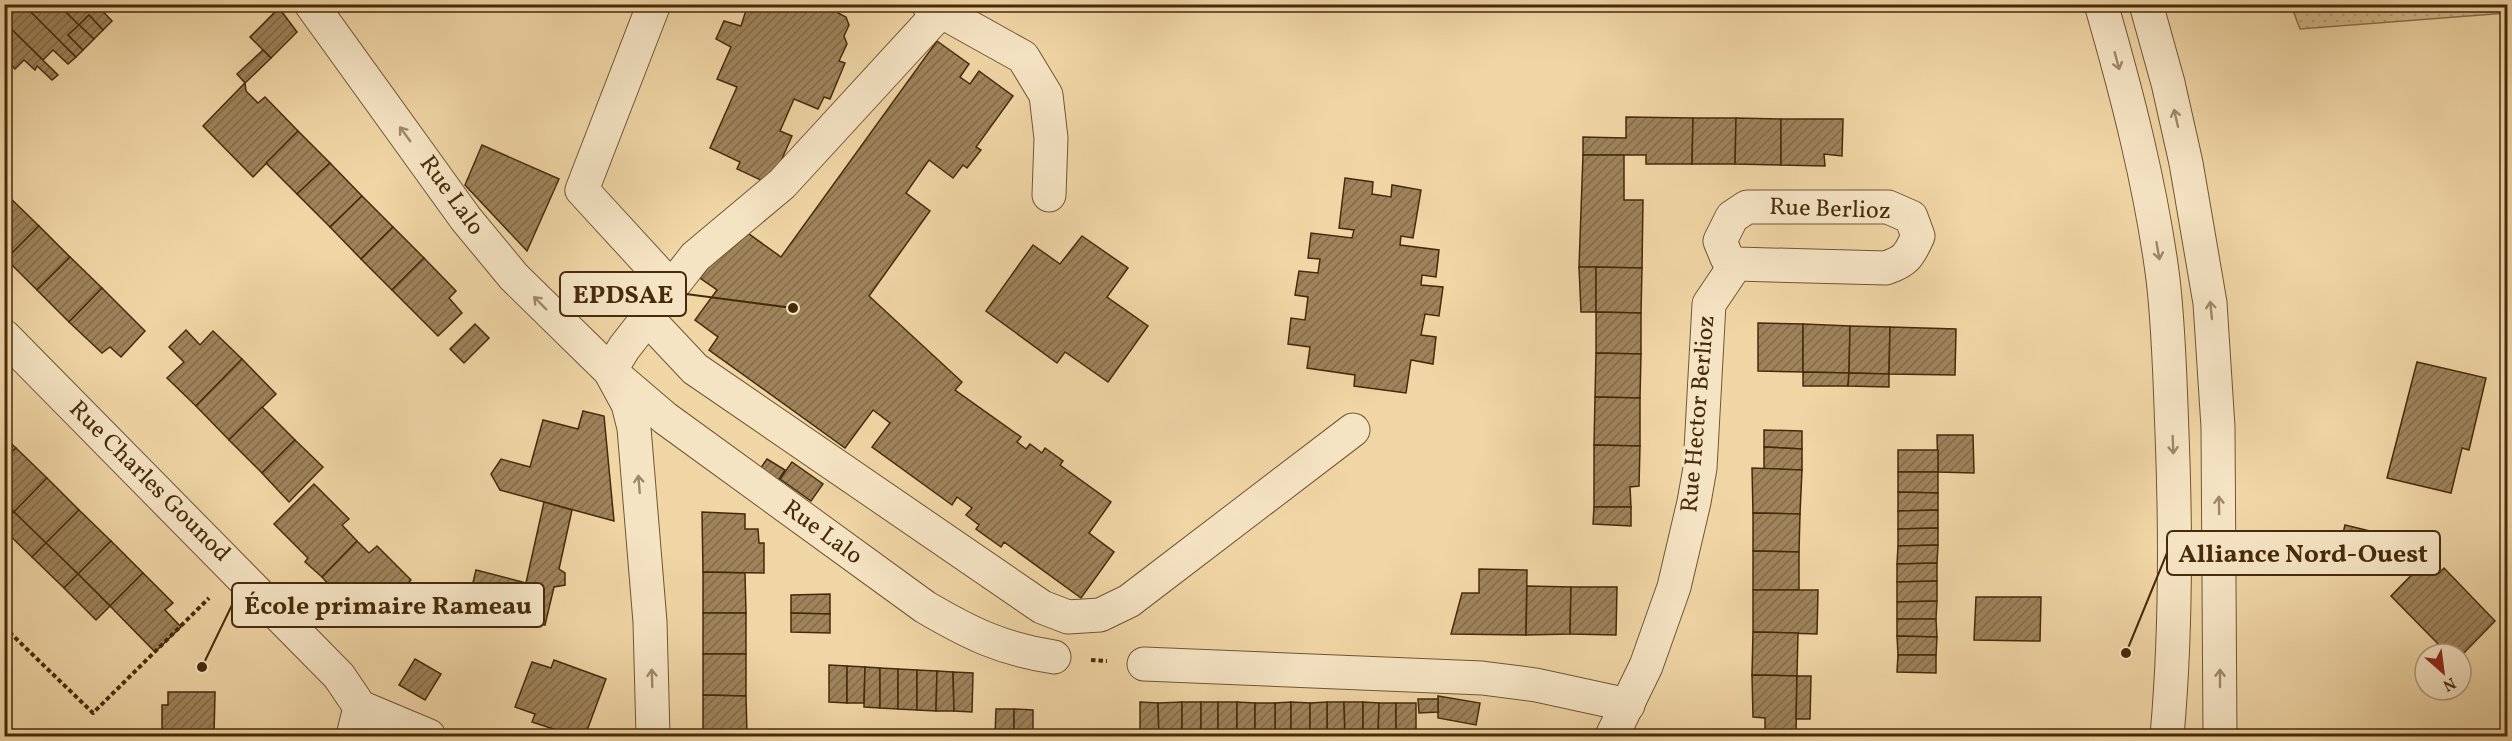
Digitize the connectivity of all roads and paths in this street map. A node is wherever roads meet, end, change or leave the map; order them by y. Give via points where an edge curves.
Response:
1 (311, 4) edge
2 (654, 4) edge
3 (2101, 4) edge
4 (2146, 4) edge
5 (934, 8) edge
6 (1049, 195) dead end
7 (1736, 264) junction
8 (671, 287) junction
9 (647, 318) junction
10 (4, 336) edge
11 (610, 371) junction
12 (1353, 430) dead end
13 (236, 570) junction
14 (4, 627) edge
15 (1054, 657) joint
16 (1144, 664) joint
17 (1628, 705) junction
18 (356, 722) edge
19 (2167, 735) edge
20 (429, 736) edge
21 (653, 736) edge
22 (1612, 736) edge
23 (2220, 736) edge

11 -> 1 street, Rue Lalo via 514,277 472,227
2 - 8 street via 582,190
3 -> 19 street via 2136,134 2163,278 2176,524
23 -> 4 street via 2218,427 2210,303 2186,163
5 - 6 street via 1023,57 1046,95 1051,138
5 - 8 street via 782,184 695,256
7 - 7 street, Rue Berlioz via 1886,268 1902,262 1918,236 1911,217 1888,207 1747,207 1732,218 1720,241 1727,258
7 - 17 street, Rue Hector Berlioz via 1709,304 1700,468 1685,546 1660,632
8 - 9 street
9 - 11 street
9 - 12 street via 696,369 1042,607 1068,617 1100,615 1129,601
10 - 13 street, Rue Charles Gounod
11 - 15 street, Rue Lalo via 665,418 926,607 994,644
21 -> 11 street, Rue Lalo via 650,622 634,428 628,404
13 - 14 path via 93,713
13 - 18 street, Rue Charles Gounod via 339,676
15 - 16 path
16 - 17 street via 1482,678
17 - 22 street, Rue Hector Berlioz
18 - 20 street, Rue Charles Gounod

